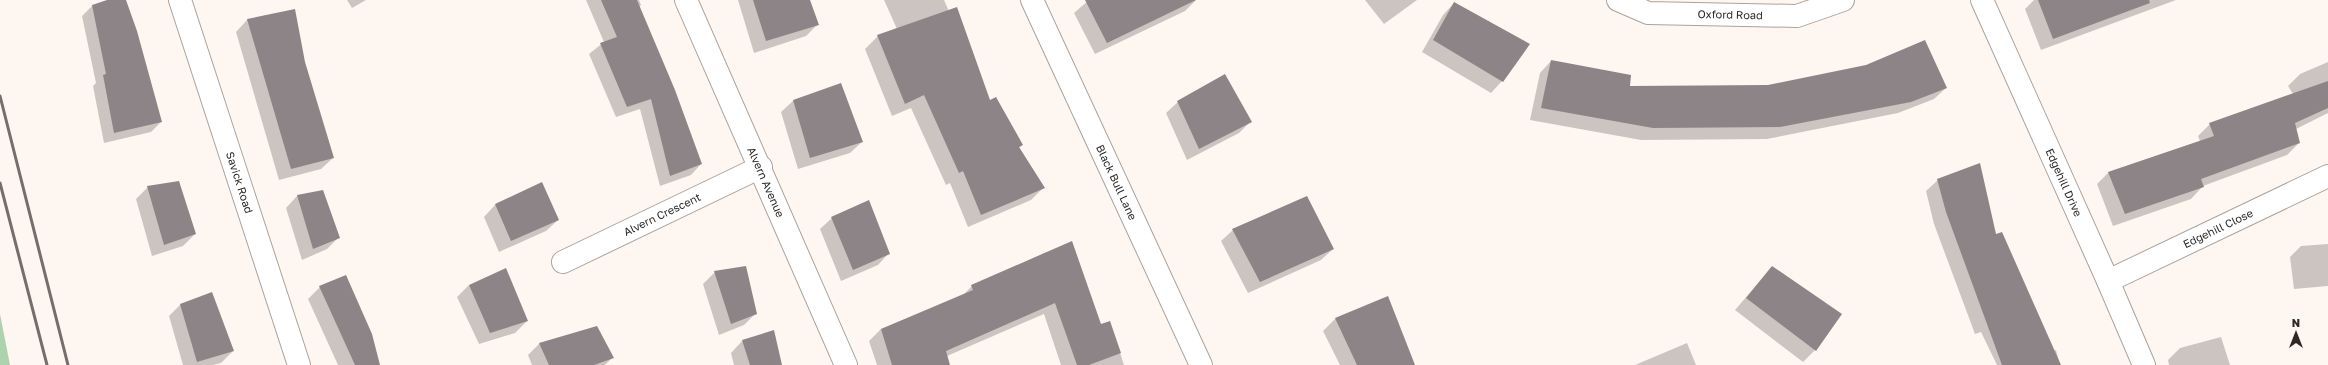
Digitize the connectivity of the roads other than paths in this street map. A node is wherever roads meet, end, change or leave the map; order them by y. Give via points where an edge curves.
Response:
1 (180, 0) edge
2 (686, 0) edge
3 (1032, 0) edge
4 (1618, 0) edge
5 (1843, 0) edge
6 (1982, 0) edge
7 (761, 167) junction
8 (2328, 176) edge
9 (563, 262) dead end
10 (2108, 281) junction
11 (299, 365) edge
12 (846, 365) edge
13 (1202, 365) edge
14 (2144, 365) edge

1 - 11 street, Savick Road
2 - 7 street, Alvern Avenue
3 - 13 street, Black Bull Lane
4 - 5 street, Oxford Road via 1648,14 1797,16
6 - 10 street, Edgehill Drive
7 - 9 street, Alvern Crescent
7 - 12 street, Alvern Avenue
8 - 10 street, Edgehill Close
10 - 14 street, Edgehill Drive

